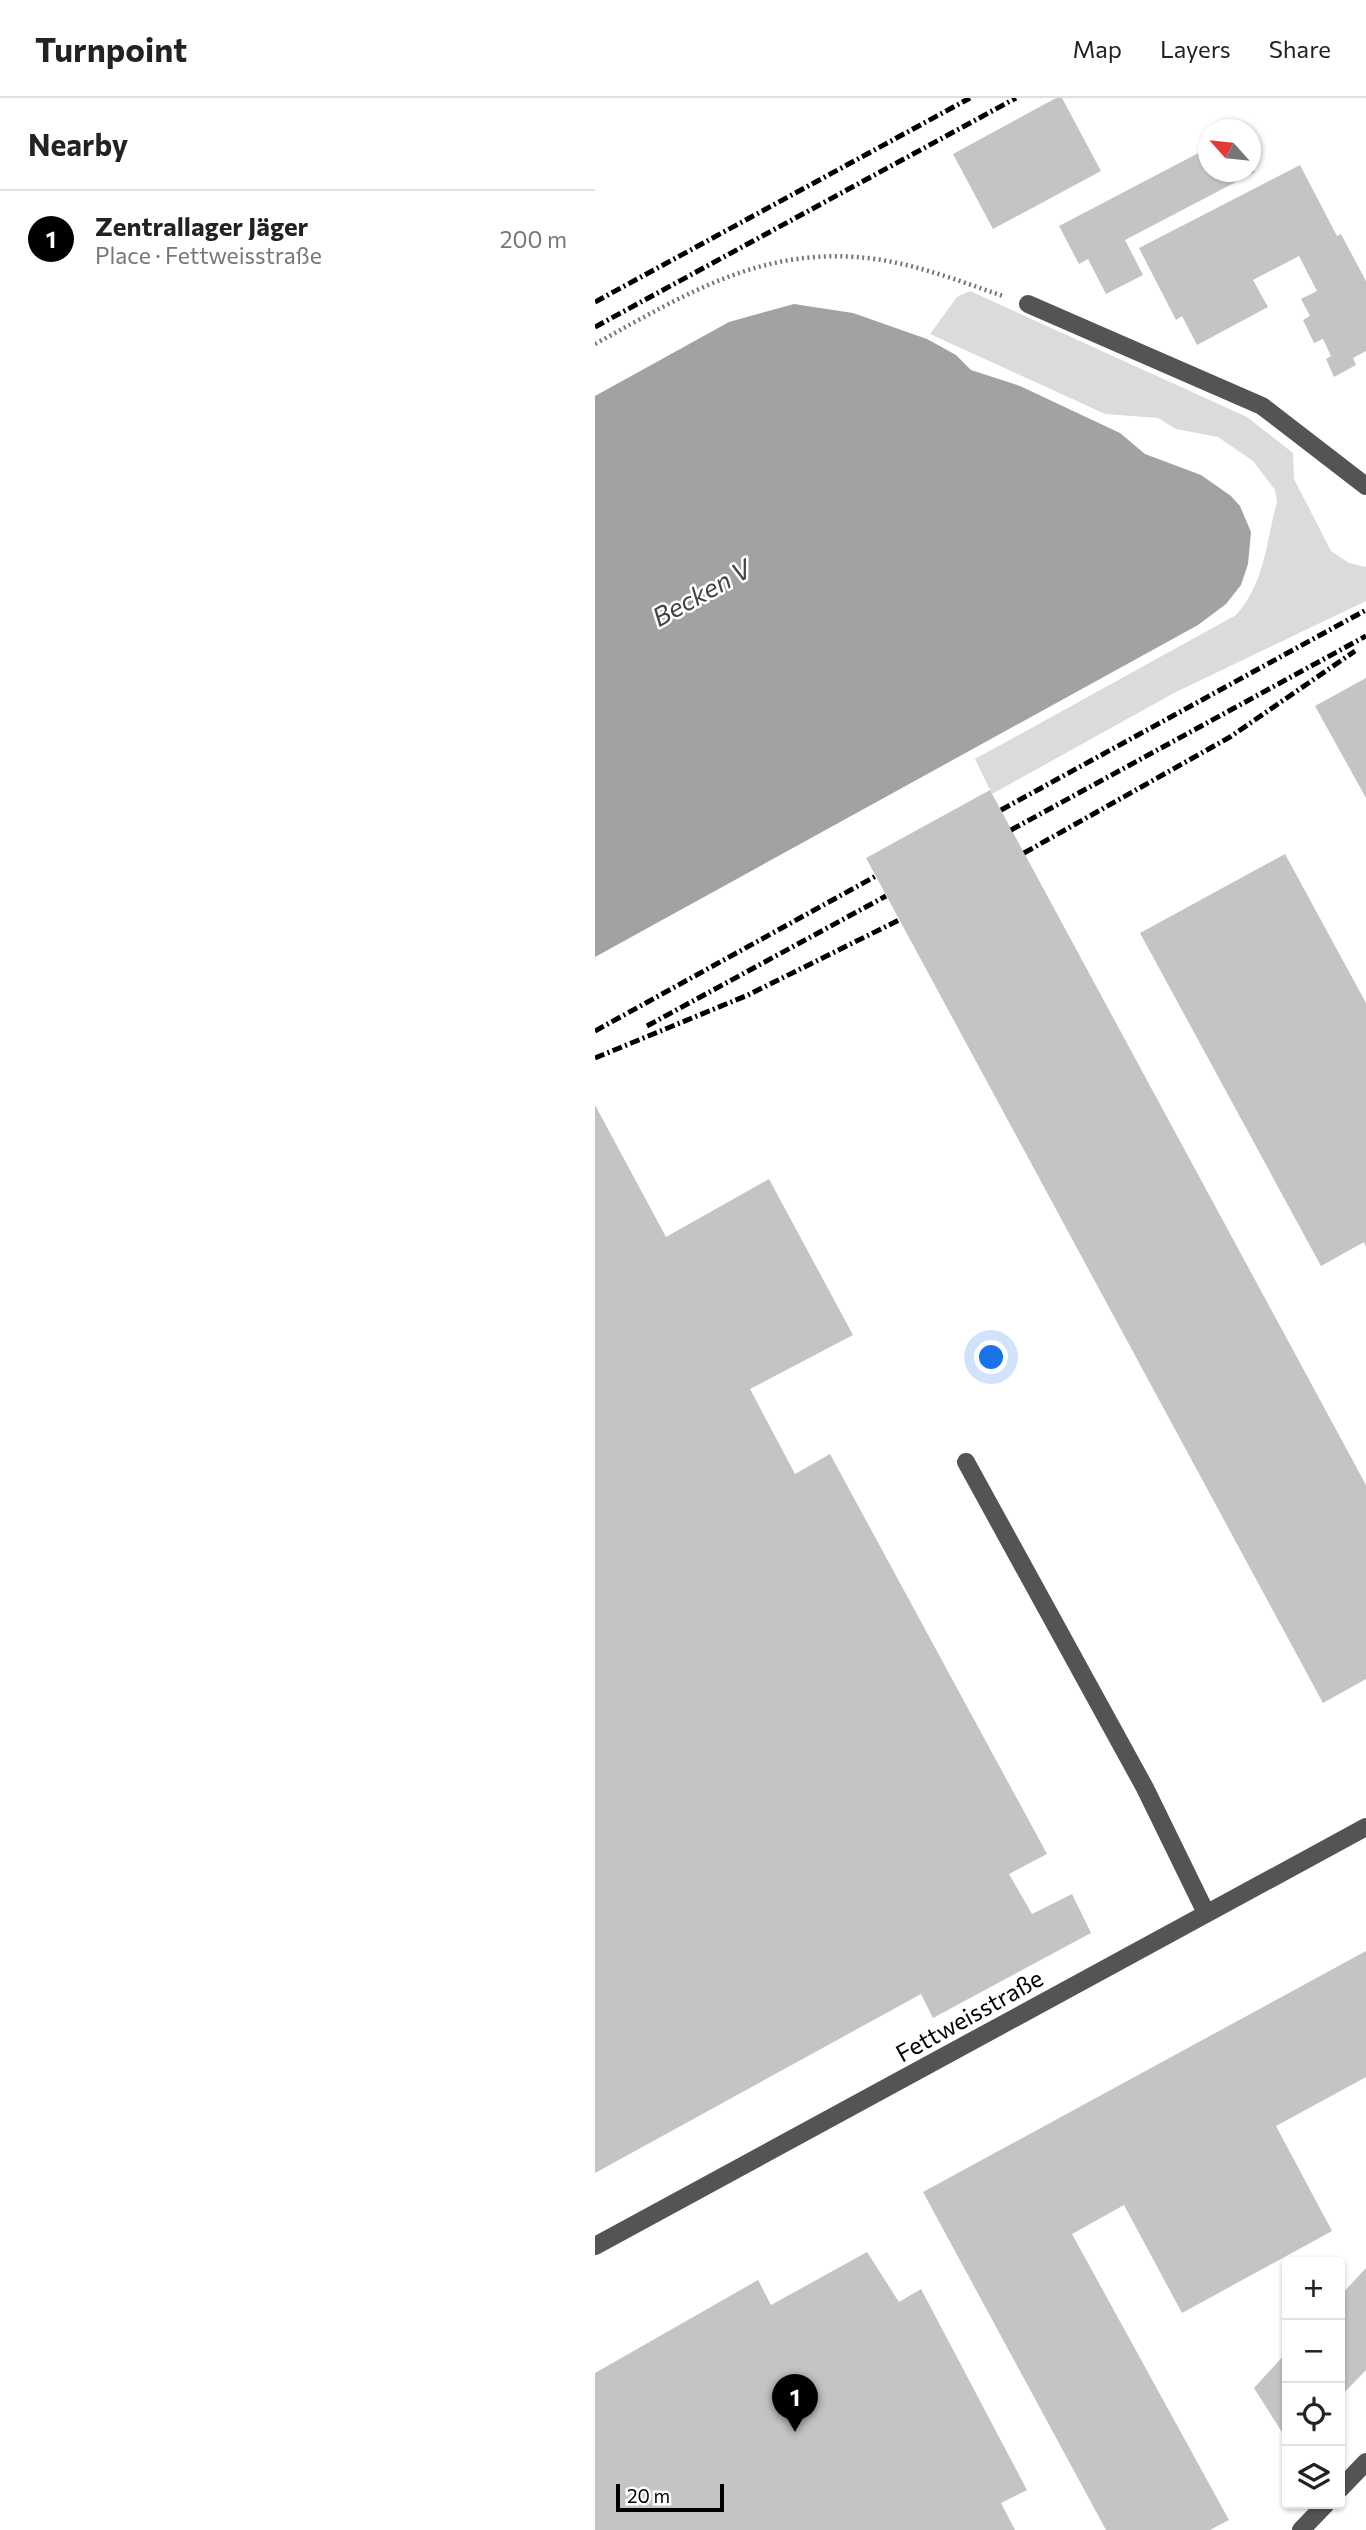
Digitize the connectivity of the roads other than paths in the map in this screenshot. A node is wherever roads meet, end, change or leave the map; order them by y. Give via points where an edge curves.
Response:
1 (1028, 304) road end
2 (1366, 486) edge
3 (966, 1462) dead end
4 (1366, 1827) edge
5 (1206, 1913) junction
6 (595, 2246) edge
7 (1366, 2462) edge
8 (1345, 2484) edge
9 (1321, 2509) edge
10 (1301, 2530) edge

1 - 2 street via 1262,406
3 - 5 street via 1145,1788
4 - 5 street, Fettweisstraße
5 - 6 street, Fettweisstraße
7 - 8 street
9 - 10 street

